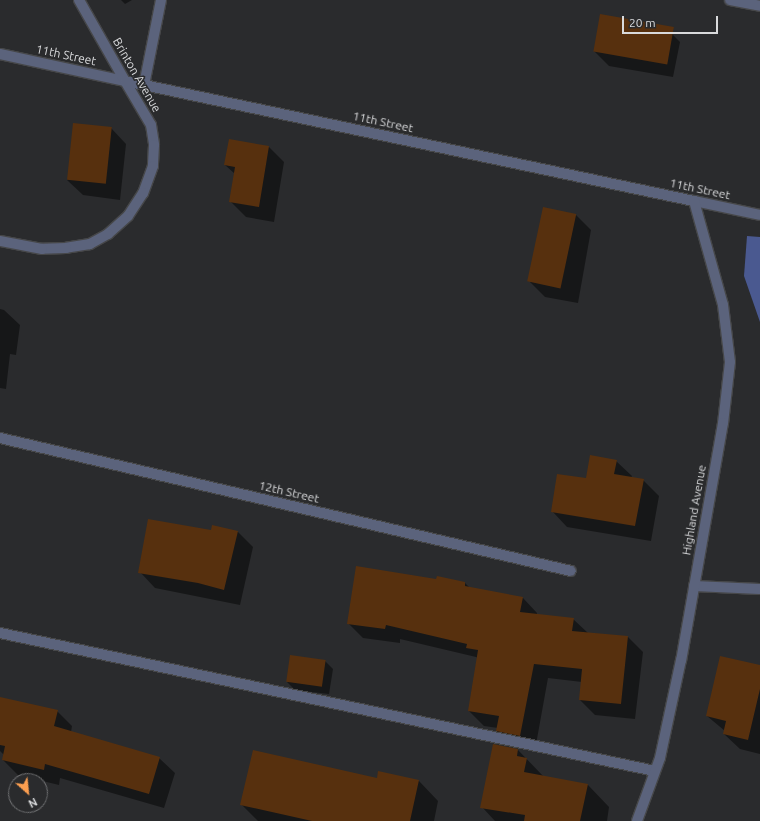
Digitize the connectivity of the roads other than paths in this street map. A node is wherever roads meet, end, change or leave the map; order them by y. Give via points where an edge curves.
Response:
1 (79, 0) edge
2 (161, 0) edge
3 (730, 0) edge
4 (760, 6) edge
5 (0, 54) edge
6 (125, 81) junction
7 (144, 85) junction
8 (694, 201) junction
9 (760, 215) edge
10 (0, 241) edge
11 (0, 438) edge
12 (571, 571) dead end
13 (694, 586) junction
14 (760, 589) edge
15 (0, 634) edge
16 (655, 771) junction
17 (637, 821) edge

1 - 6 street, Brinton Avenue
2 - 7 street
3 - 4 street
5 - 6 street, 11th Street
6 - 7 street, 11th Street
6 - 10 street, Brinton Avenue via 151,126 154,145 153,166 143,193 128,216 108,234 90,244 42,249
7 - 8 street, 11th Street
8 - 9 street, 11th Street
8 - 13 street, Highland Avenue via 722,305 730,362 723,423
11 - 12 street, 12th Street
13 - 14 street
13 - 16 street, Highland Avenue via 681,660
15 - 16 street
16 - 17 street, Highland Avenue

